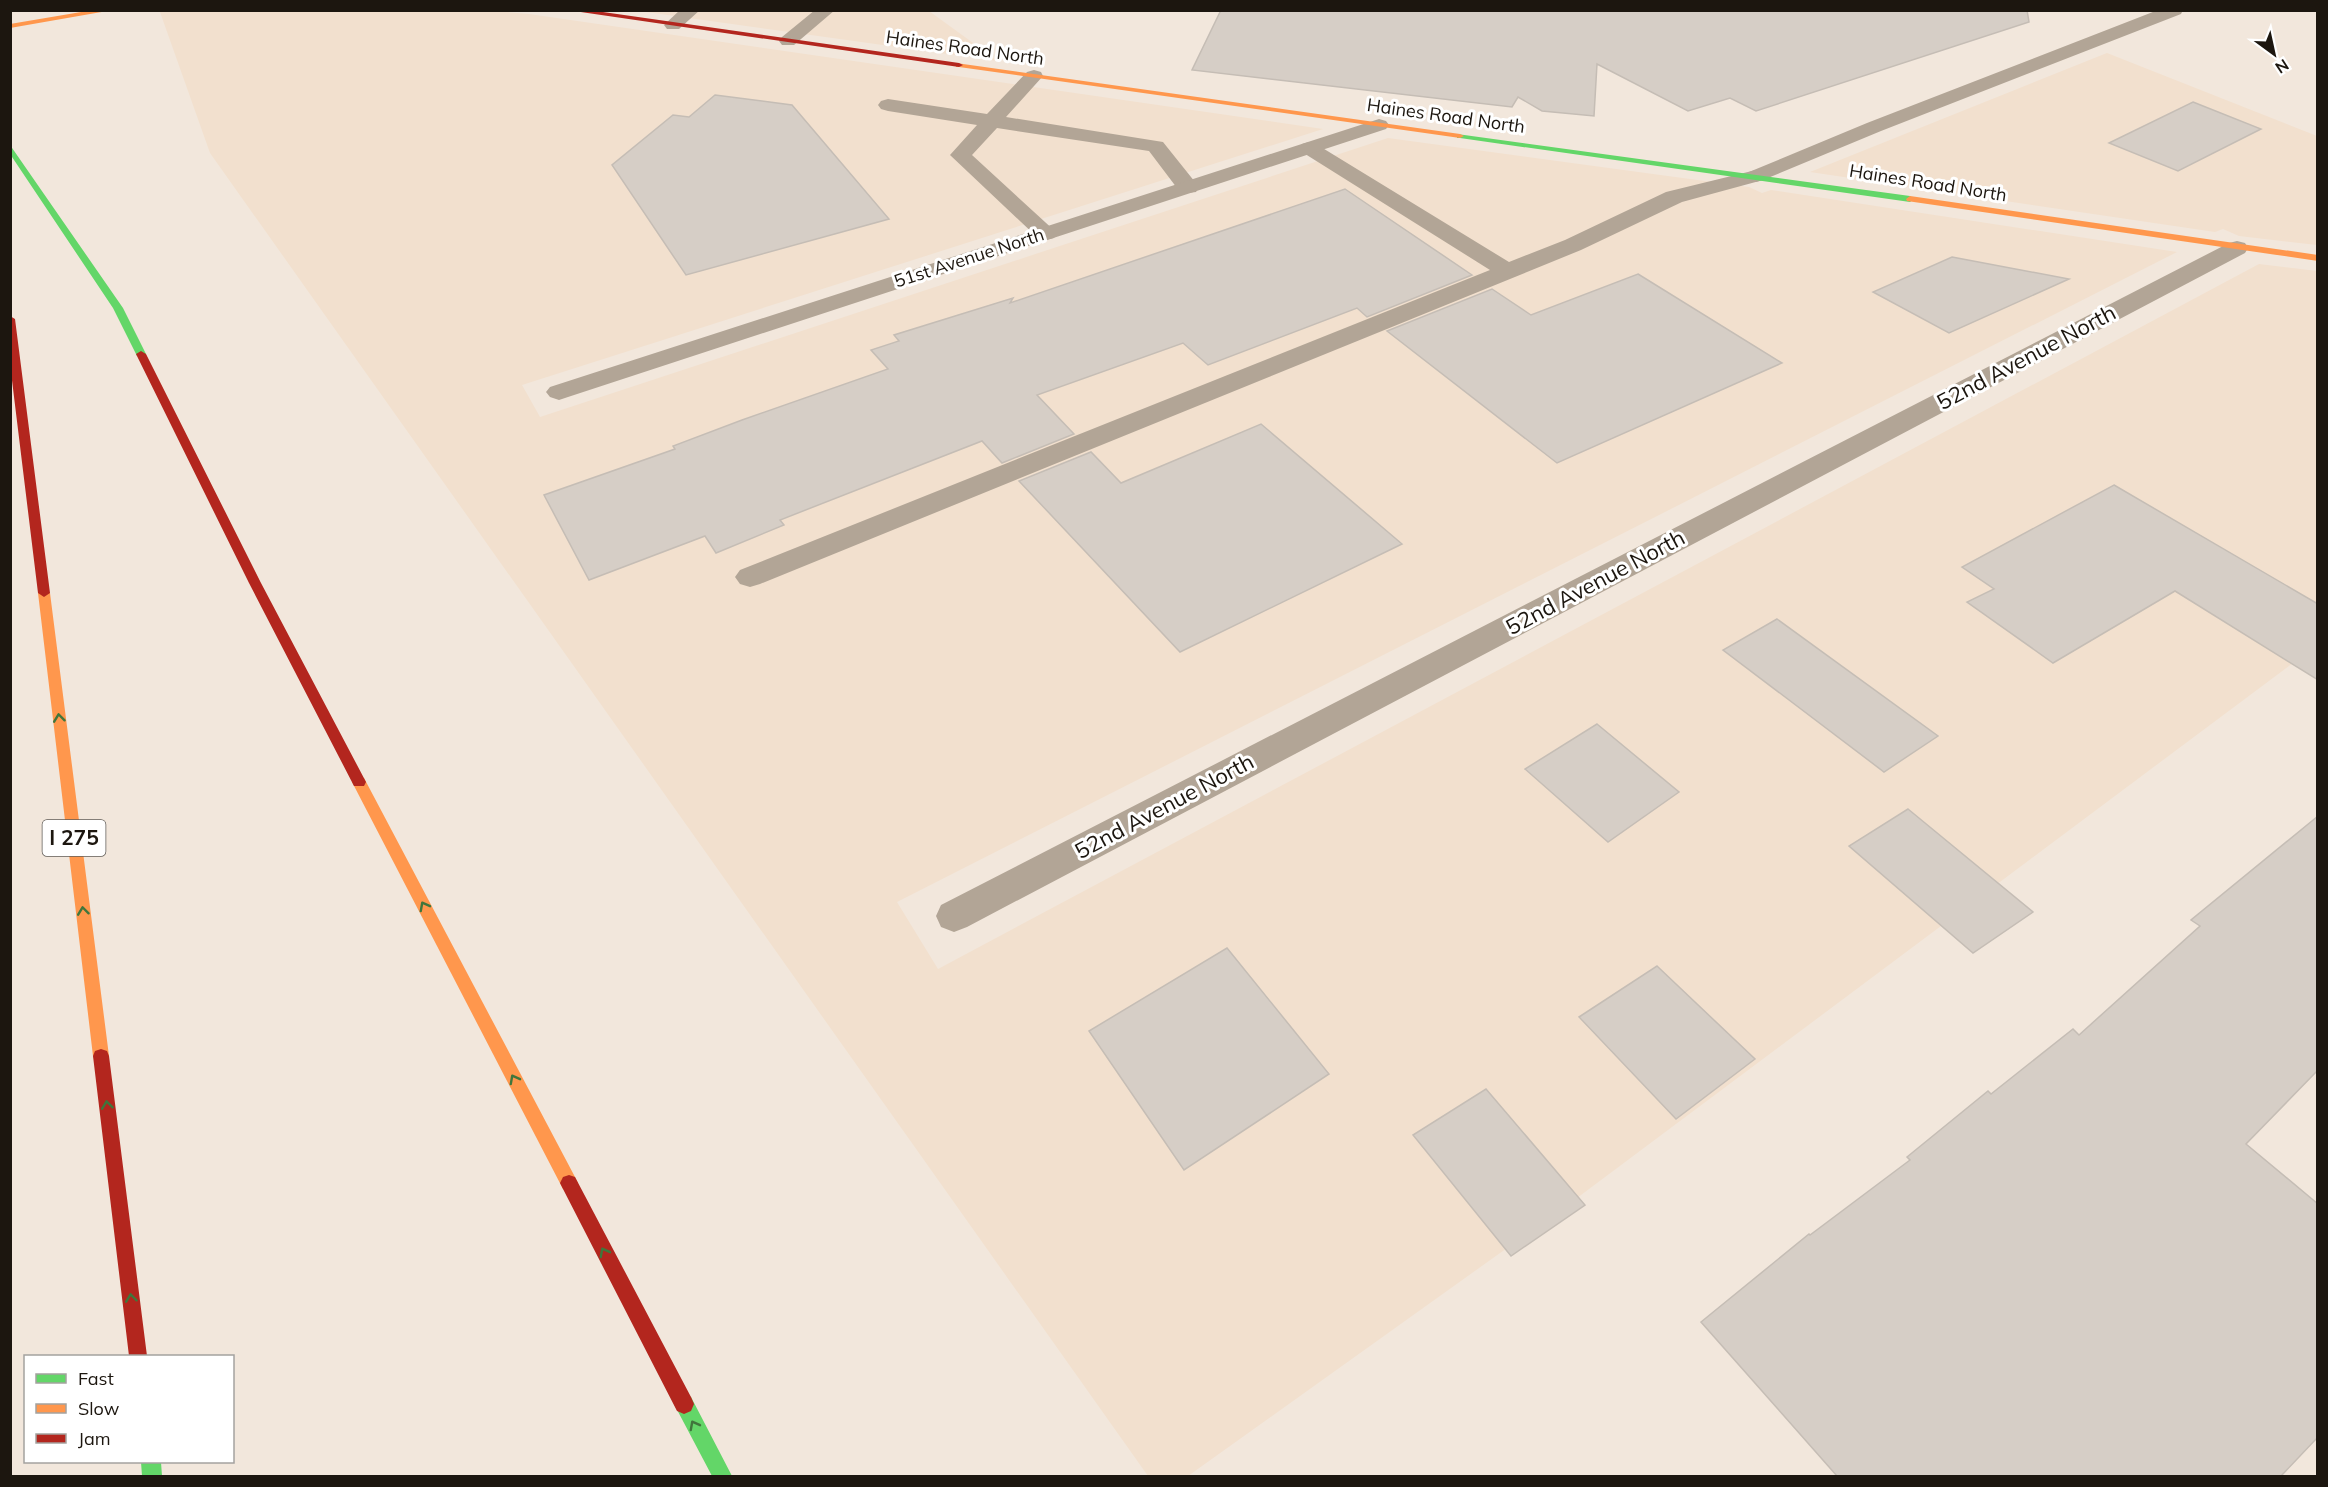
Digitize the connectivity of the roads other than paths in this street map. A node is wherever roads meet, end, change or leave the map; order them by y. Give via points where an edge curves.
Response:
1 (110, 10) edge
2 (570, 10) edge
3 (692, 10) edge
4 (827, 10) edge
5 (2175, 10) edge
6 (673, 25) junction
7 (10, 26) edge
8 (788, 41) junction
9 (1034, 76) junction
10 (888, 105) dead end
11 (992, 122) junction
12 (1379, 125) junction
13 (10, 147) edge
14 (1309, 148) junction
15 (1756, 176) junction
16 (1188, 188) junction
17 (1046, 233) junction
18 (2236, 248) junction
19 (2318, 258) edge
20 (1507, 271) junction
21 (10, 319) edge
22 (559, 392) dead end
23 (750, 577) dead end
24 (954, 916) dead end
25 (138, 1355) edge
26 (722, 1476) edge

1 - 7 main road
2 - 6 main road, Haines Road North
3 - 6 street
4 - 8 street
5 - 15 street
6 - 8 main road, Haines Road North
8 - 9 main road, Haines Road North
9 - 11 street
9 - 12 main road, Haines Road North
10 - 11 street
11 - 16 street via 1156,146
11 - 17 street via 960,155
12 - 14 street, 51st Avenue North
12 - 15 main road, Haines Road North
26 -> 13 main road via 255,583 118,308
14 - 16 street, 51st Avenue North
14 - 20 street
15 - 18 main road, Haines Road North
15 - 20 street via 1674,197
16 - 17 street, 51st Avenue North
17 - 22 street, 51st Avenue North
18 - 19 main road, Haines Road North
18 - 24 street, 52nd Avenue North
20 - 23 street
25 -> 21 main road, I 275

